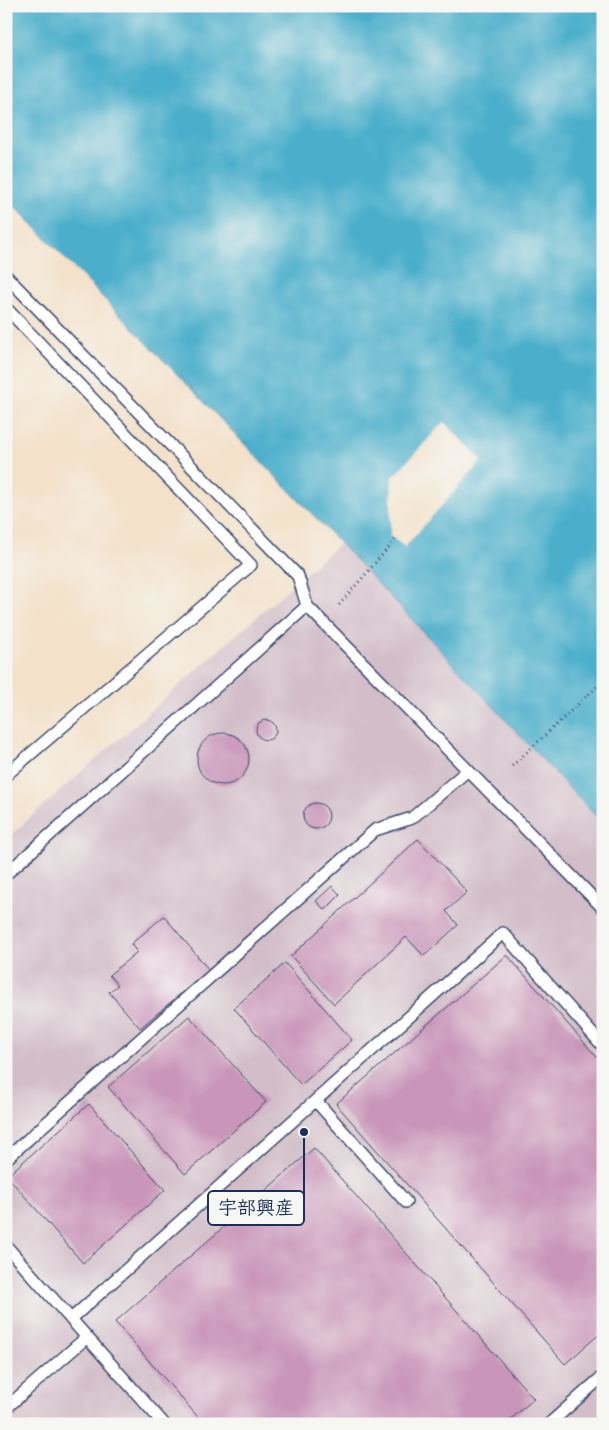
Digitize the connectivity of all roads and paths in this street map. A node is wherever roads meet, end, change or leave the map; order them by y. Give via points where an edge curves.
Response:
1 (6, 276) edge
2 (6, 308) edge
3 (395, 540) dead end
4 (339, 605) dead end
5 (307, 606) junction
6 (603, 681) edge
7 (512, 766) dead end
8 (468, 770) junction
9 (6, 775) edge
10 (6, 874) edge
11 (603, 908) edge
12 (603, 1046) edge
13 (316, 1101) junction
14 (6, 1159) edge
15 (406, 1202) dead end
16 (6, 1246) edge
17 (71, 1319) junction
18 (86, 1336) junction
19 (603, 1376) edge
20 (6, 1408) edge
21 (164, 1424) edge
22 (549, 1424) edge

1 - 5 lane via 298,576
2 - 9 lane via 251,565
3 - 4 path
5 - 8 lane
5 - 10 lane
6 - 7 path
8 - 11 lane
8 - 14 lane via 412,818 375,830
12 - 13 lane via 503,933
13 - 15 lane
13 - 17 lane
16 - 17 lane
17 - 18 lane
18 - 20 lane
18 - 21 lane
19 - 22 lane

